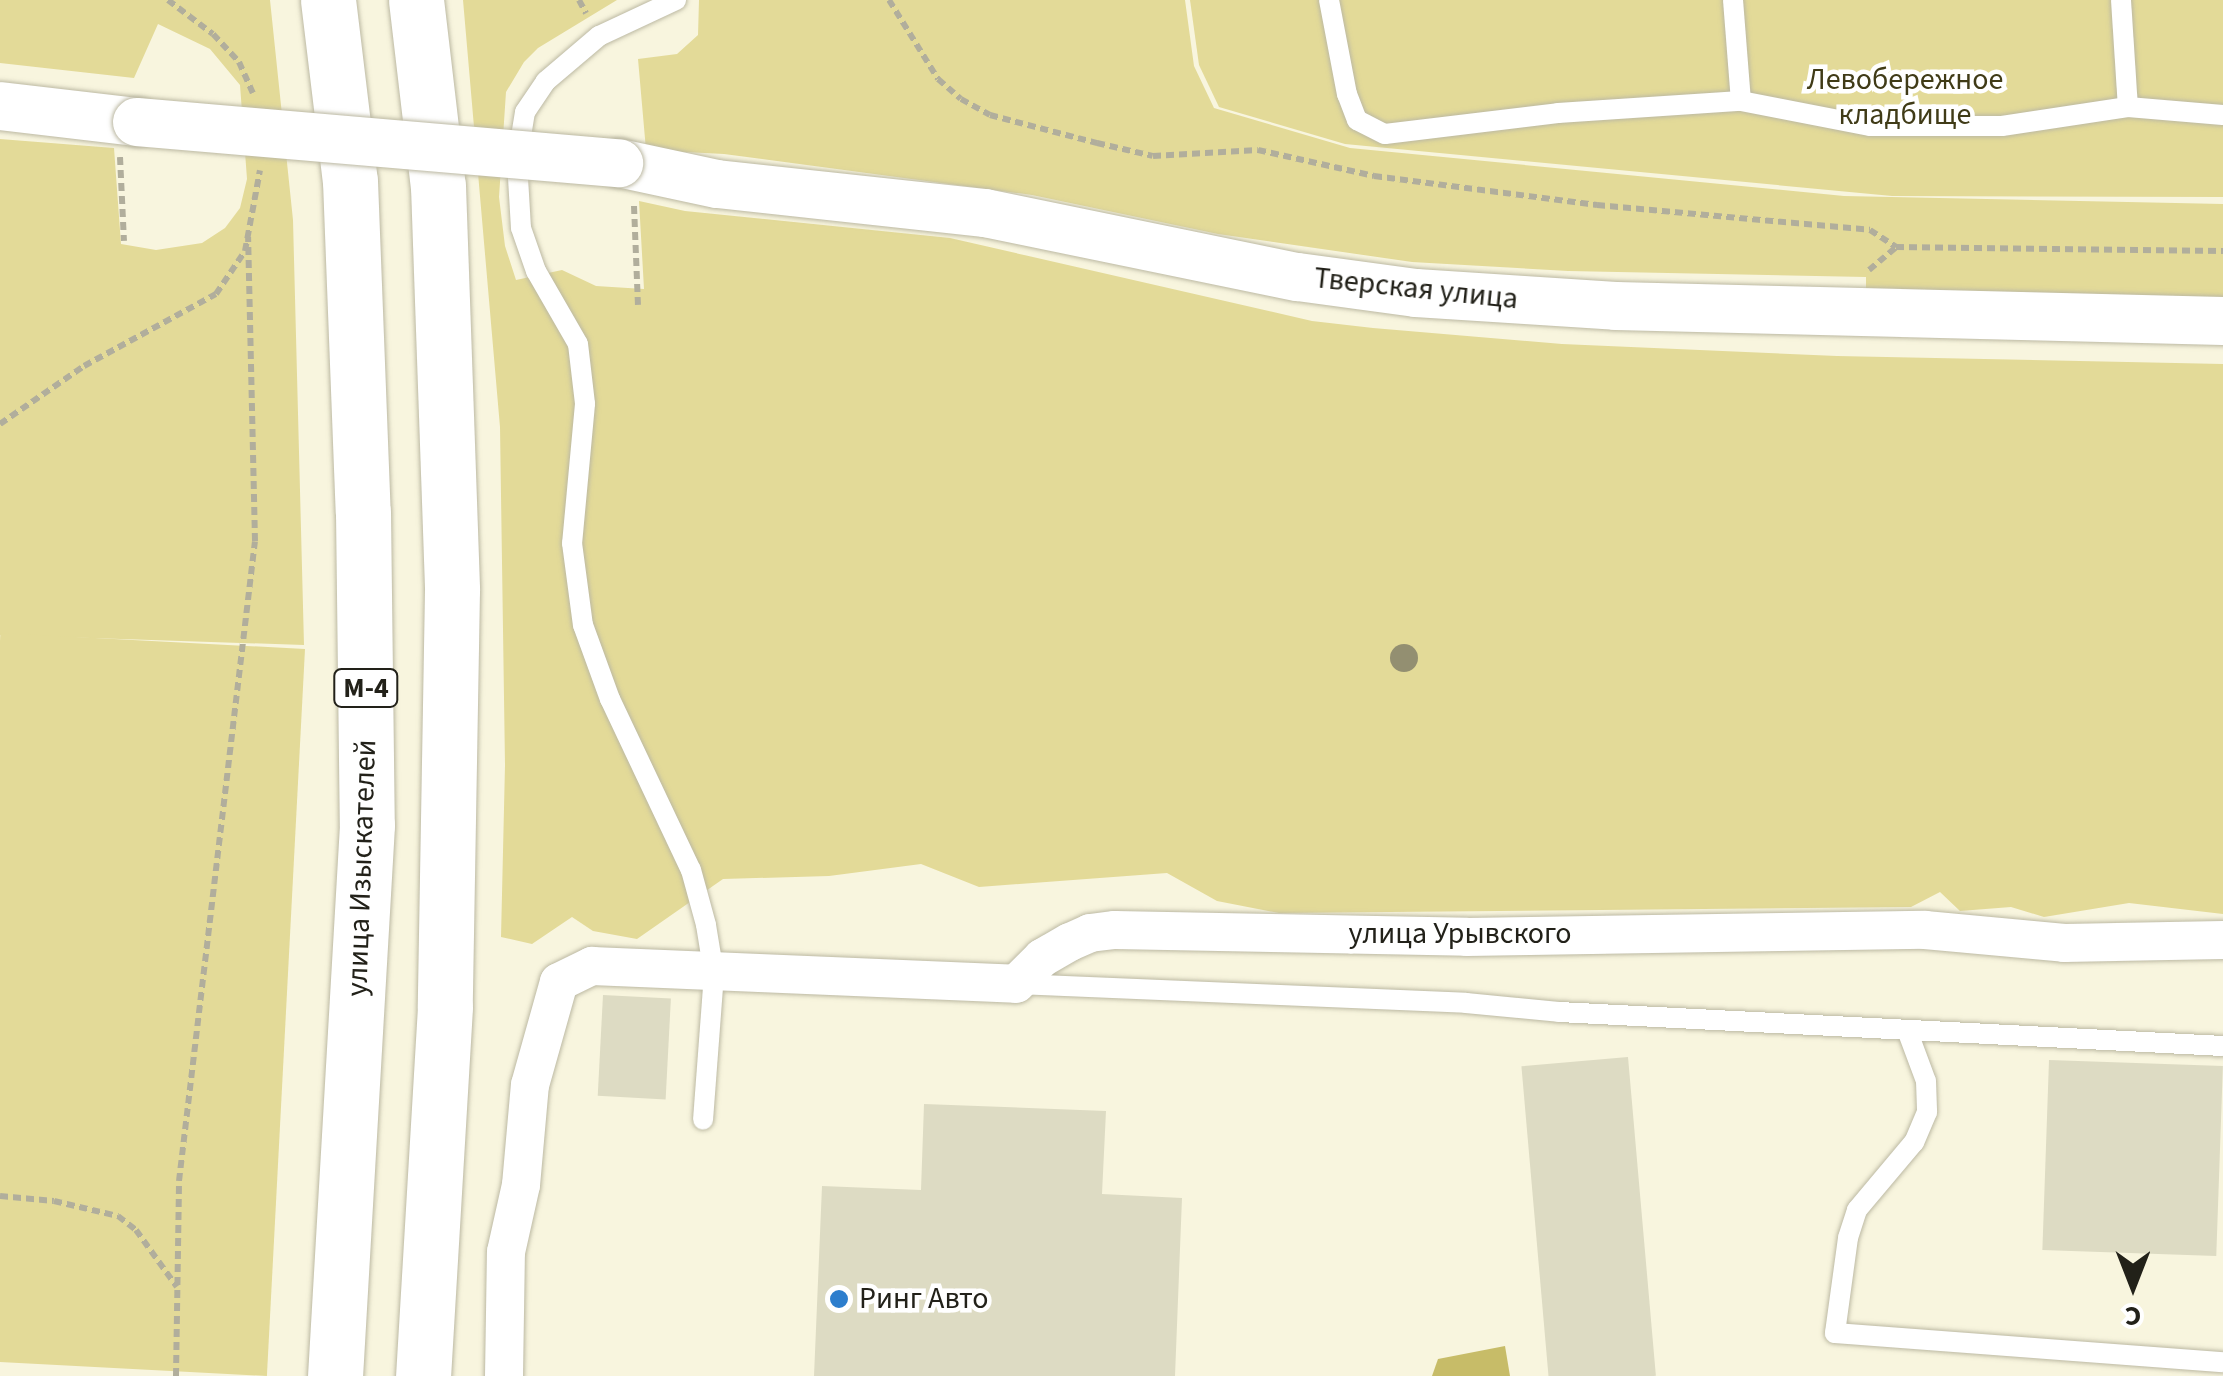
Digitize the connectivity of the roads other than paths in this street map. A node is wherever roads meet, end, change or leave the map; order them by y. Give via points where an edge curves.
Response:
1 (328, 0) edge
2 (416, 0) edge
3 (676, 0) edge
4 (1328, 0) edge
5 (1732, 0) edge
6 (2121, 0) edge
7 (1741, 102) junction
8 (0, 106) edge
9 (2128, 108) junction
10 (0, 114) edge
11 (2223, 114) edge
12 (128, 133) junction
13 (2223, 322) edge
14 (2223, 940) edge
15 (714, 974) junction
16 (1016, 984) junction
17 (1907, 1030) junction
18 (2223, 1046) edge
19 (703, 1120) dead end
20 (2223, 1362) edge
21 (335, 1376) edge
22 (423, 1376) edge
23 (504, 1376) edge

1 - 21 highway, улица Изыскателей / М-4 via 350,181 367,806
2 - 22 highway via 438,186 452,590 446,987
3 - 15 lane via 599,36 546,81 526,112 516,161 521,228 536,271 578,344 585,404 572,543 583,625 610,699 691,870
4 - 7 lane via 1357,120 1385,134 1558,113
5 - 7 lane
6 - 9 lane
7 - 9 lane via 1870,126 2002,126
8 - 12 street
9 - 11 lane
10 - 12 street
12 - 13 street, Тверская улица, bridge via 986,213 1416,293 1616,306
14 - 16 street, улица Урывского via 2064,943 1925,930 1468,937 1115,930 1070,942
15 - 16 street
15 - 19 lane
15 - 23 street via 592,966 559,982 530,1085 522,1185 506,1252
16 - 17 lane via 1466,1002
17 - 18 lane
17 - 20 lane via 1926,1081 1927,1112 1914,1142 1857,1210 1836,1333

